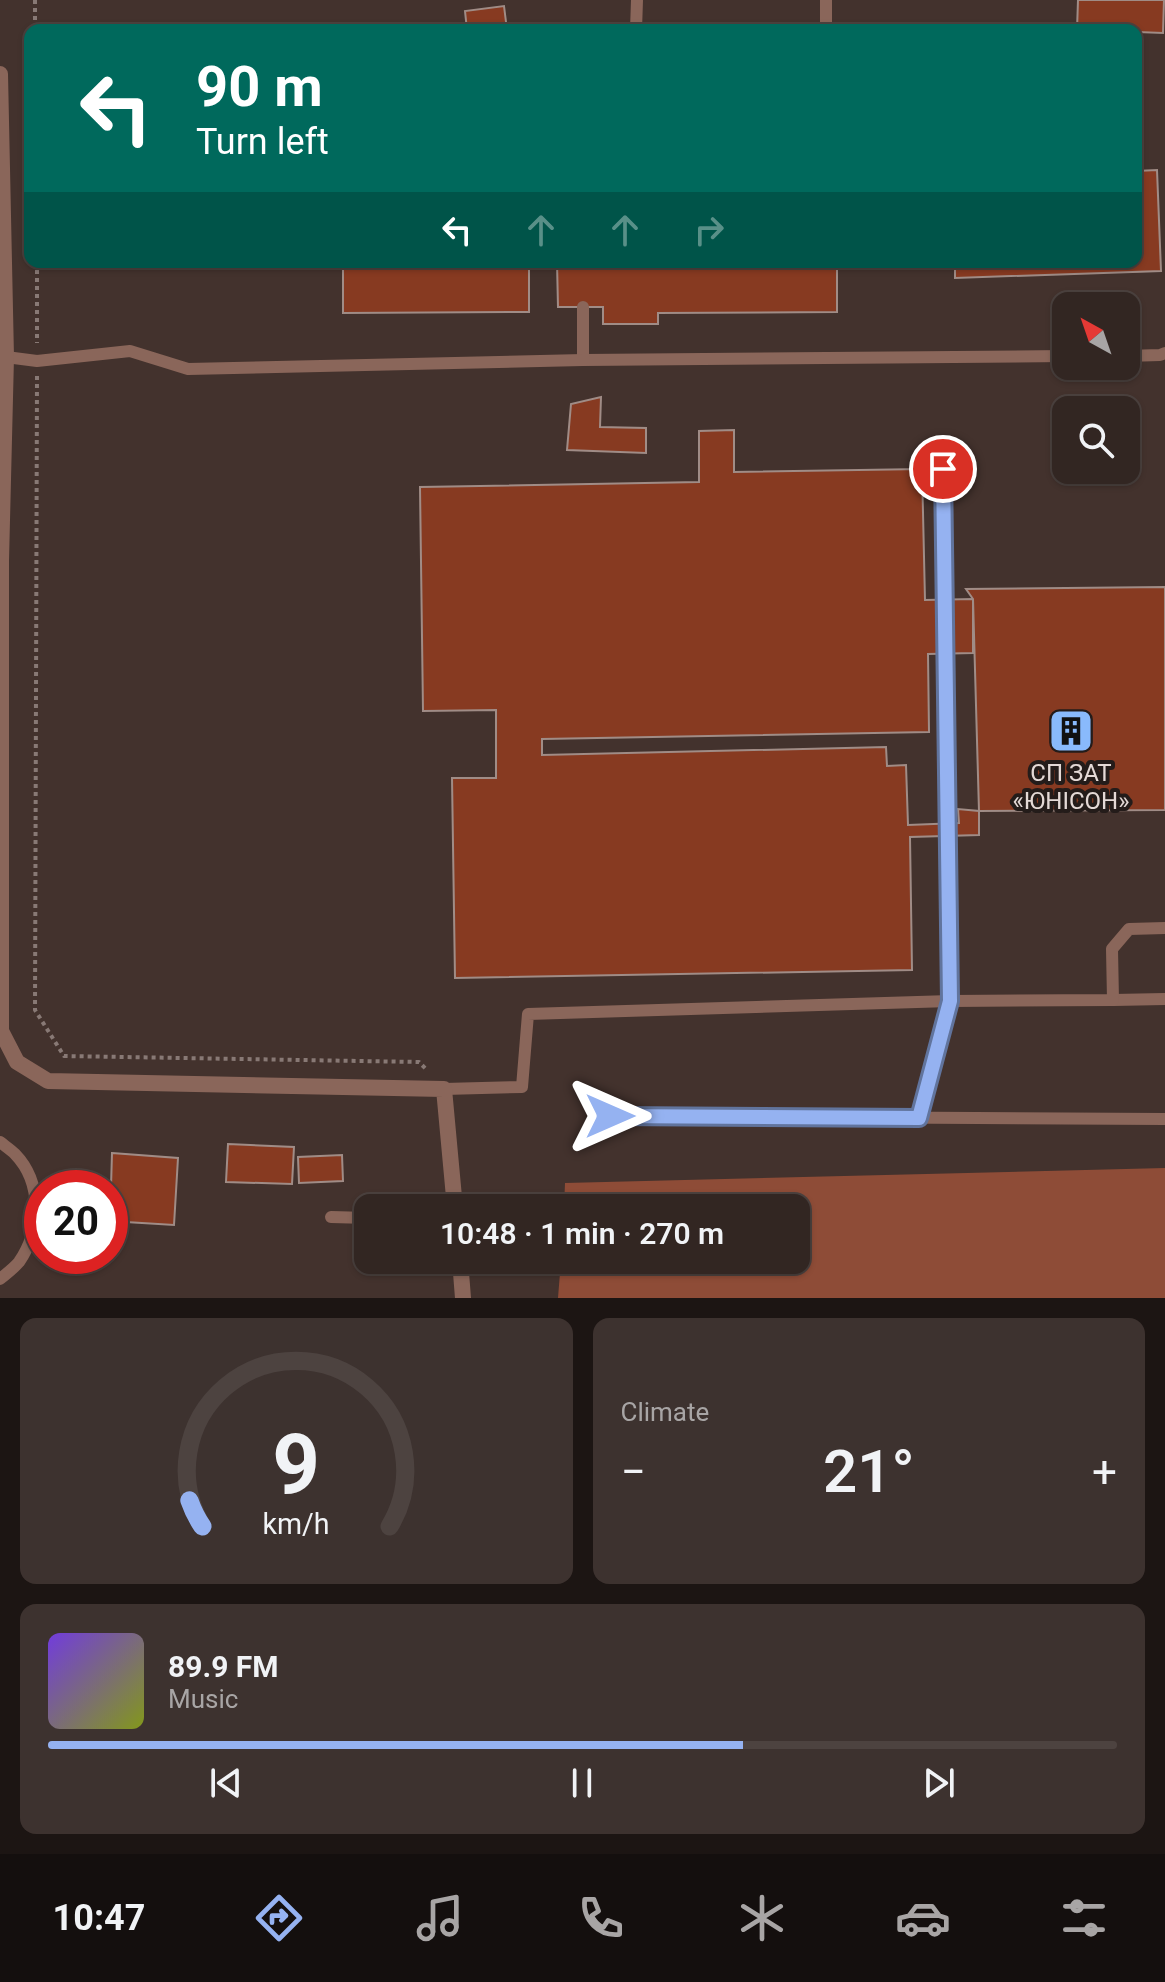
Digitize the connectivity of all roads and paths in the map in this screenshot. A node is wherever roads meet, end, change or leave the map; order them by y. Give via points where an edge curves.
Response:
1 (35, 0) edge
2 (637, 0) edge
3 (826, 0) edge
4 (35, 24) edge
5 (636, 24) edge
6 (826, 24) edge
7 (0, 74) edge
8 (37, 268) edge
9 (583, 307) dead end
10 (1165, 353) edge
11 (1052, 356) edge
12 (1140, 356) edge
13 (6, 357) junction
14 (583, 360) junction
15 (37, 361) junction
16 (943, 469) dead end
17 (1165, 928) edge
18 (1165, 999) edge
19 (1113, 1000) junction
20 (950, 1001) junction
21 (1, 1031) edge
22 (444, 1089) junction
23 (610, 1116) dead end
24 (919, 1118) junction
25 (1165, 1119) edge
26 (0, 1142) edge
27 (454, 1194) edge
28 (331, 1217) dead end
29 (354, 1218) edge
30 (461, 1274) edge
31 (0, 1279) edge
32 (463, 1298) edge

1 - 4 path
2 - 5 lane
3 - 6 lane
7 - 13 street
8 - 15 path
9 - 14 lane
10 - 12 lane
11 - 14 lane
13 - 15 lane
13 - 21 street
14 - 15 lane via 188,369 130,351
15 - 22 path via 35,1010 64,1056 419,1062
16 - 20 lane
17 - 19 lane via 1129,929 1112,949
18 - 19 lane
19 - 20 lane
20 - 22 lane via 528,1014 522,1087
20 - 24 lane
21 - 22 street via 17,1062 48,1081
22 - 27 street
23 - 24 lane
24 - 25 lane
26 - 31 lane via 17,1156 31,1180 37,1209 32,1238 18,1264
28 - 29 lane
30 - 32 street

